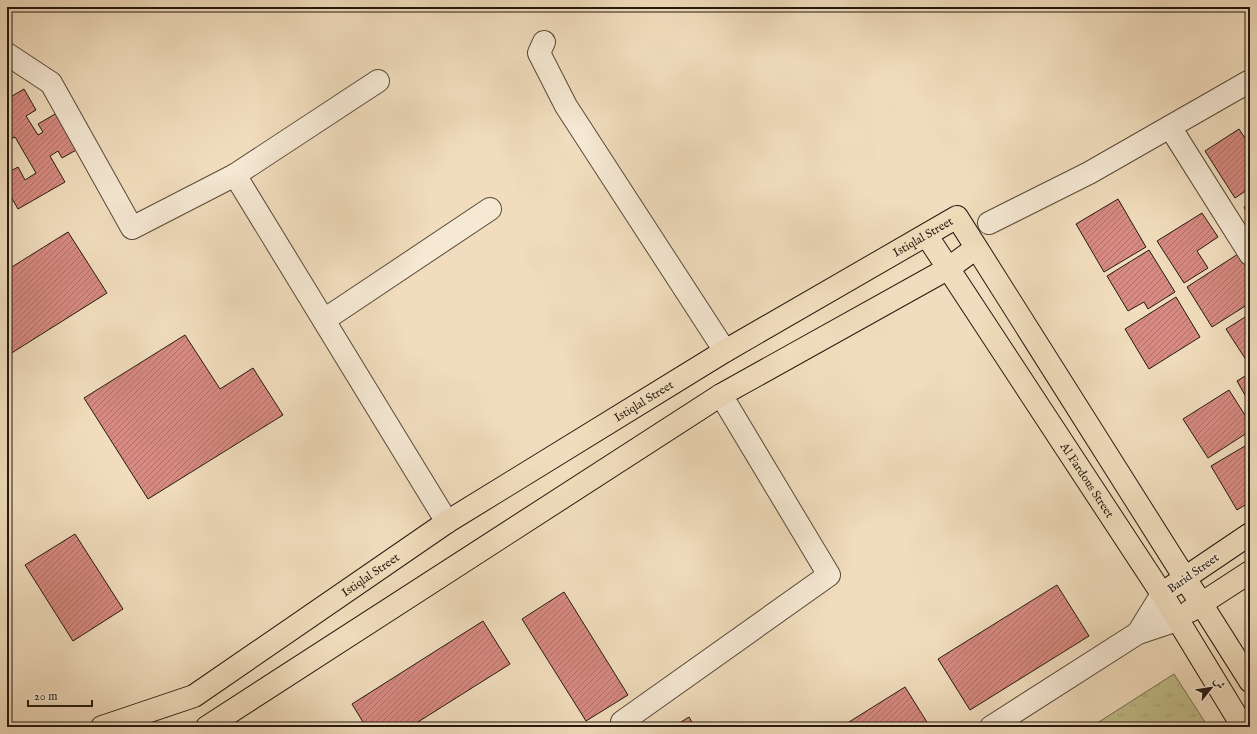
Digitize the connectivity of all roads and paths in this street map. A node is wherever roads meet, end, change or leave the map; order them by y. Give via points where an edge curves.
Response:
1 (544, 42) dead end
2 (7, 54) edge
3 (378, 81) dead end
4 (1250, 81) edge
5 (1170, 127) junction
6 (235, 175) junction
7 (490, 209) dead end
8 (957, 217) junction
9 (989, 223) junction
10 (927, 236) junction
11 (976, 248) junction
12 (1250, 254) edge
13 (949, 268) junction
14 (324, 320) junction
15 (725, 351) junction
16 (721, 395) junction
17 (447, 522) junction
18 (1250, 534) edge
19 (1250, 572) edge
20 (1185, 577) junction
21 (1162, 594) junction
22 (1201, 603) junction
23 (1178, 620) junction
24 (1138, 634) junction
25 (1250, 681) edge
26 (102, 727) edge
27 (207, 727) edge
28 (625, 727) edge
29 (991, 727) edge
30 (1243, 727) edge

1 - 15 street via 539,53 566,106
2 - 6 street via 51,84 132,228
3 - 6 street
4 - 5 street
5 - 9 street via 1089,173
5 - 12 street
6 - 14 street
7 - 14 street
8 - 9 street, Istiqlal Street
8 - 10 main road, Istiqlal Street
8 - 11 main road
9 - 11 street
10 - 13 main road, Al Fardous Street
10 - 15 main road, Istiqlal Street
11 - 13 main road
11 - 20 main road
13 - 16 main road
13 - 21 main road, Al Fardous Street
14 - 17 street
15 - 17 main road, Istiqlal Street
16 - 27 main road
16 - 28 street via 829,575 622,722
17 - 26 main road, Istiqlal Street via 194,696
18 - 20 main road, Barid Street
19 - 22 main road
20 - 21 main road, Barid Street
20 - 22 main road
21 - 23 main road, Al Fardous Street
21 - 24 street, Barid Street
22 - 23 main road
22 - 25 main road
23 - 24 street
23 - 30 main road, Al Fardous Street
24 - 29 street

